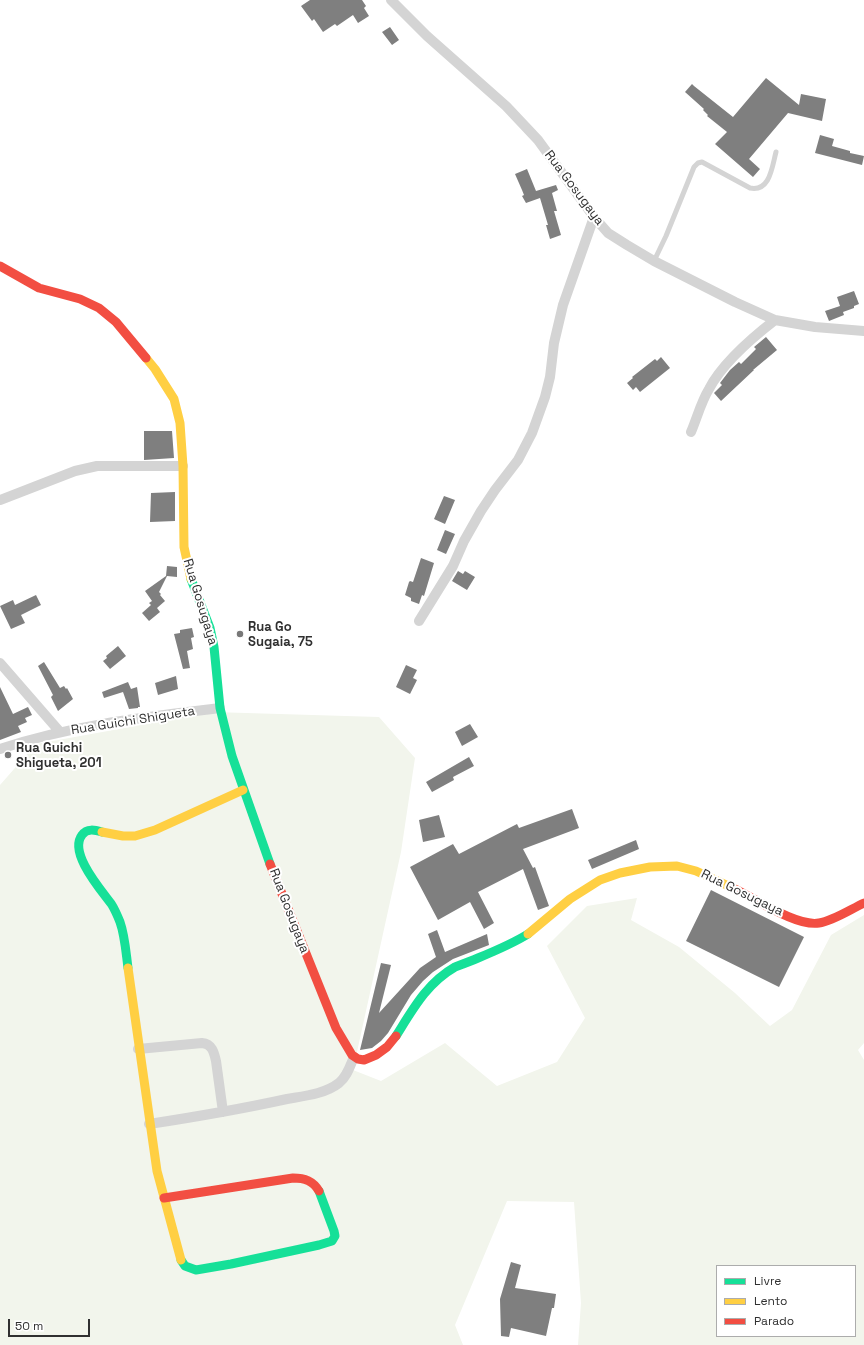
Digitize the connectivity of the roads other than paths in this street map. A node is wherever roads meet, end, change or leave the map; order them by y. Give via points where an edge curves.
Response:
1 (391, 0) edge
2 (776, 152) dead end
3 (594, 217) junction
4 (654, 260) junction
5 (0, 266) edge
6 (775, 320) junction
7 (864, 331) edge
8 (691, 432) dead end
9 (183, 466) junction
10 (0, 500) edge
11 (419, 621) dead end
12 (0, 663) edge
13 (220, 708) junction
14 (60, 732) junction
15 (0, 749) edge
16 (243, 790) junction
17 (864, 903) edge
18 (138, 1049) junction
19 (354, 1057) junction
20 (223, 1112) junction
21 (149, 1124) junction
22 (164, 1198) junction

1 - 3 street, Rua Gosugaya via 427,36 506,106 538,140
2 - 4 lane via 768,179 756,189 702,162 698,163
3 - 4 street, Rua Gosugaya via 608,233
3 - 11 street via 563,305 554,343 550,377 532,433 518,460 475,521 453,566
4 - 6 street, Rua Gosugaya
5 - 9 street, Rua Gosugaya via 39,288 80,299 99,308 116,322 155,369 174,399 180,423
6 - 7 street, Rua Gosugaya via 815,327
6 - 8 street via 753,337 714,379
9 - 10 street via 97,466 75,471
9 - 13 street, Rua Gosugaya via 184,548 192,583 210,628
12 - 14 street
13 - 14 street, Rua Guichi Shigueta
13 - 16 street, Rua Gosugaya
14 - 15 street, Rua Guichi Shigueta
16 - 18 street via 155,830 135,836 89,830 80,838 81,857 88,872 113,906 120,923
16 - 19 street, Rua Gosugaya via 336,1028
17 - 19 street, Rua Gosugaya via 821,923 810,924 787,916 696,871 677,866 650,867 620,873 600,880 570,899 520,939 439,978 425,992 387,1048 364,1060
18 - 20 street via 202,1043 210,1046 215,1053
18 - 21 street
19 - 20 street via 343,1080 327,1089 310,1095
20 - 21 street
21 - 22 street via 156,1171
22 - 22 street via 304,1178 317,1187 335,1236 332,1241 319,1245 231,1264 191,1269 182,1263

